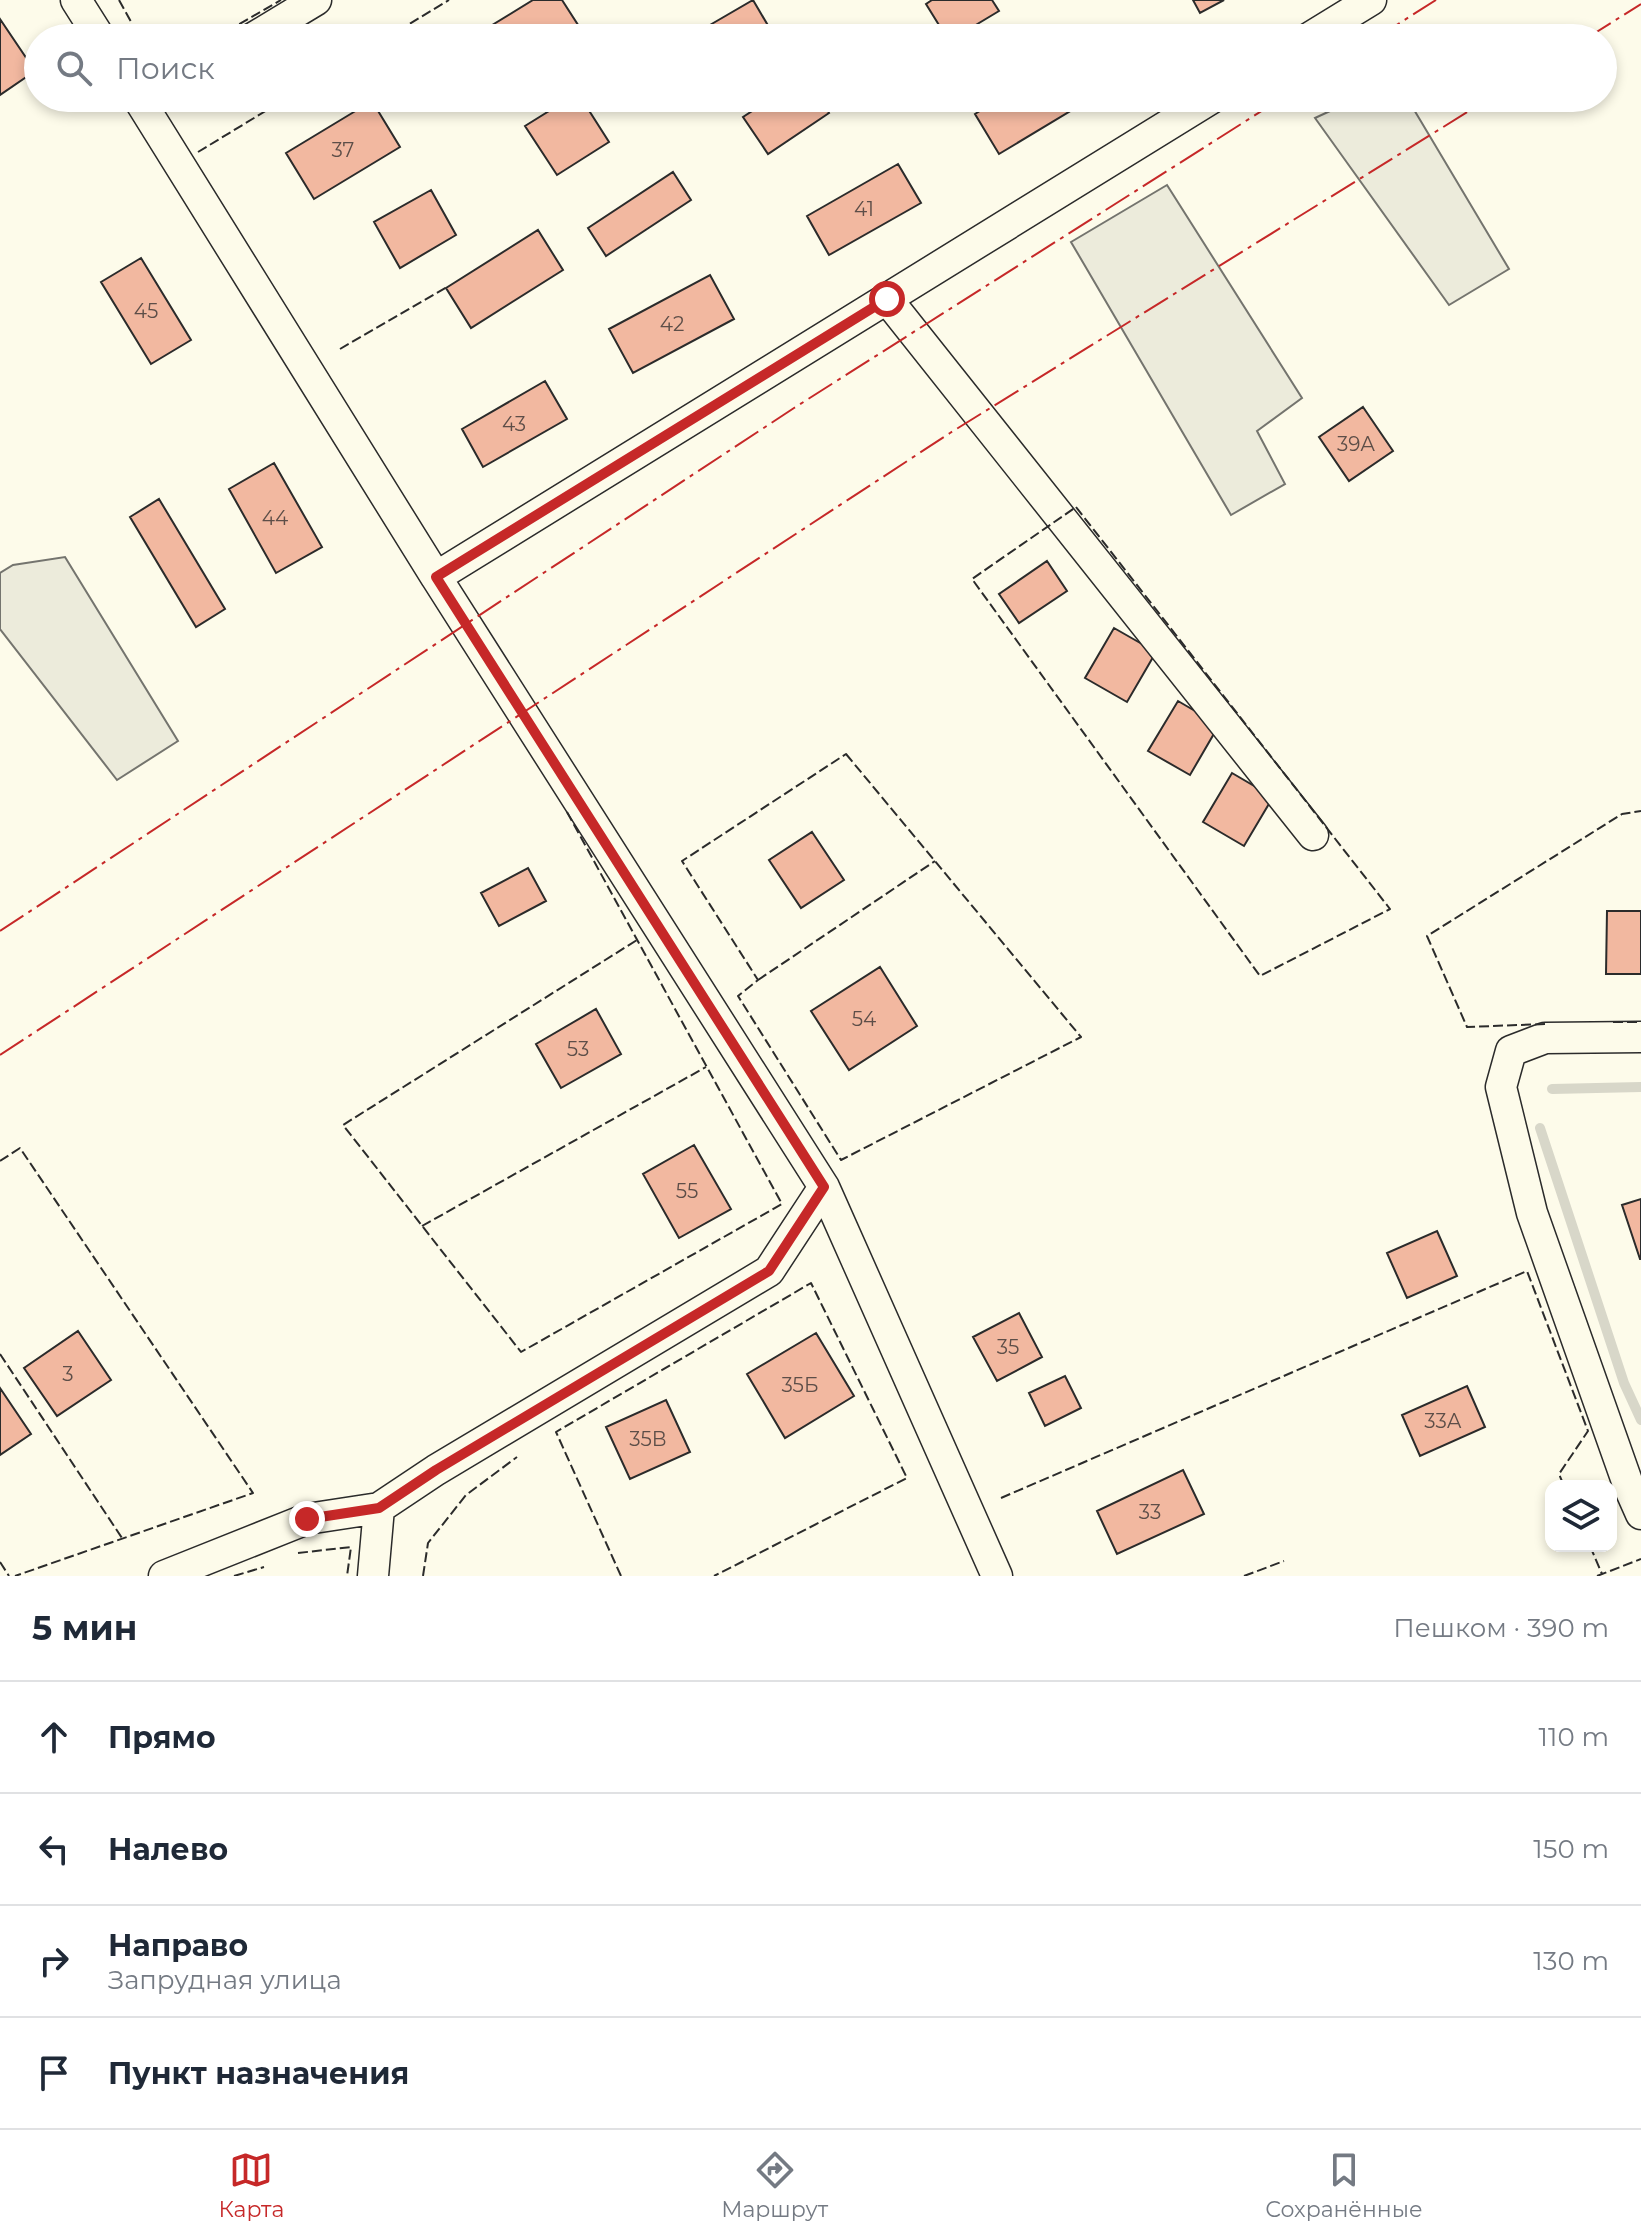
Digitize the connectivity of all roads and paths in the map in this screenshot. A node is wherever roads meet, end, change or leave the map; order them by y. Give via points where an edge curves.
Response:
1 (76, 0) edge
2 (316, 0) edge
3 (1371, 0) edge
4 (91, 24) edge
5 (276, 24) edge
6 (1332, 24) edge
7 (152, 112) edge
8 (1189, 112) edge
9 (887, 299) junction
10 (436, 577) junction
11 (1313, 835) dead end
12 (1641, 1037) edge
13 (824, 1187) junction
14 (379, 1508) junction
15 (1641, 1514) edge
16 (164, 1576) edge
17 (373, 1576) edge
18 (997, 1576) edge

1 - 4 street
2 - 5 street
3 - 6 street
7 - 10 street
8 - 9 street
9 - 10 street
9 - 11 street
10 - 13 street
12 - 15 street via 1545,1038 1511,1051 1501,1087 1532,1213
13 - 14 street via 769,1271
13 - 18 street
14 - 16 street via 307,1519
14 - 17 street

